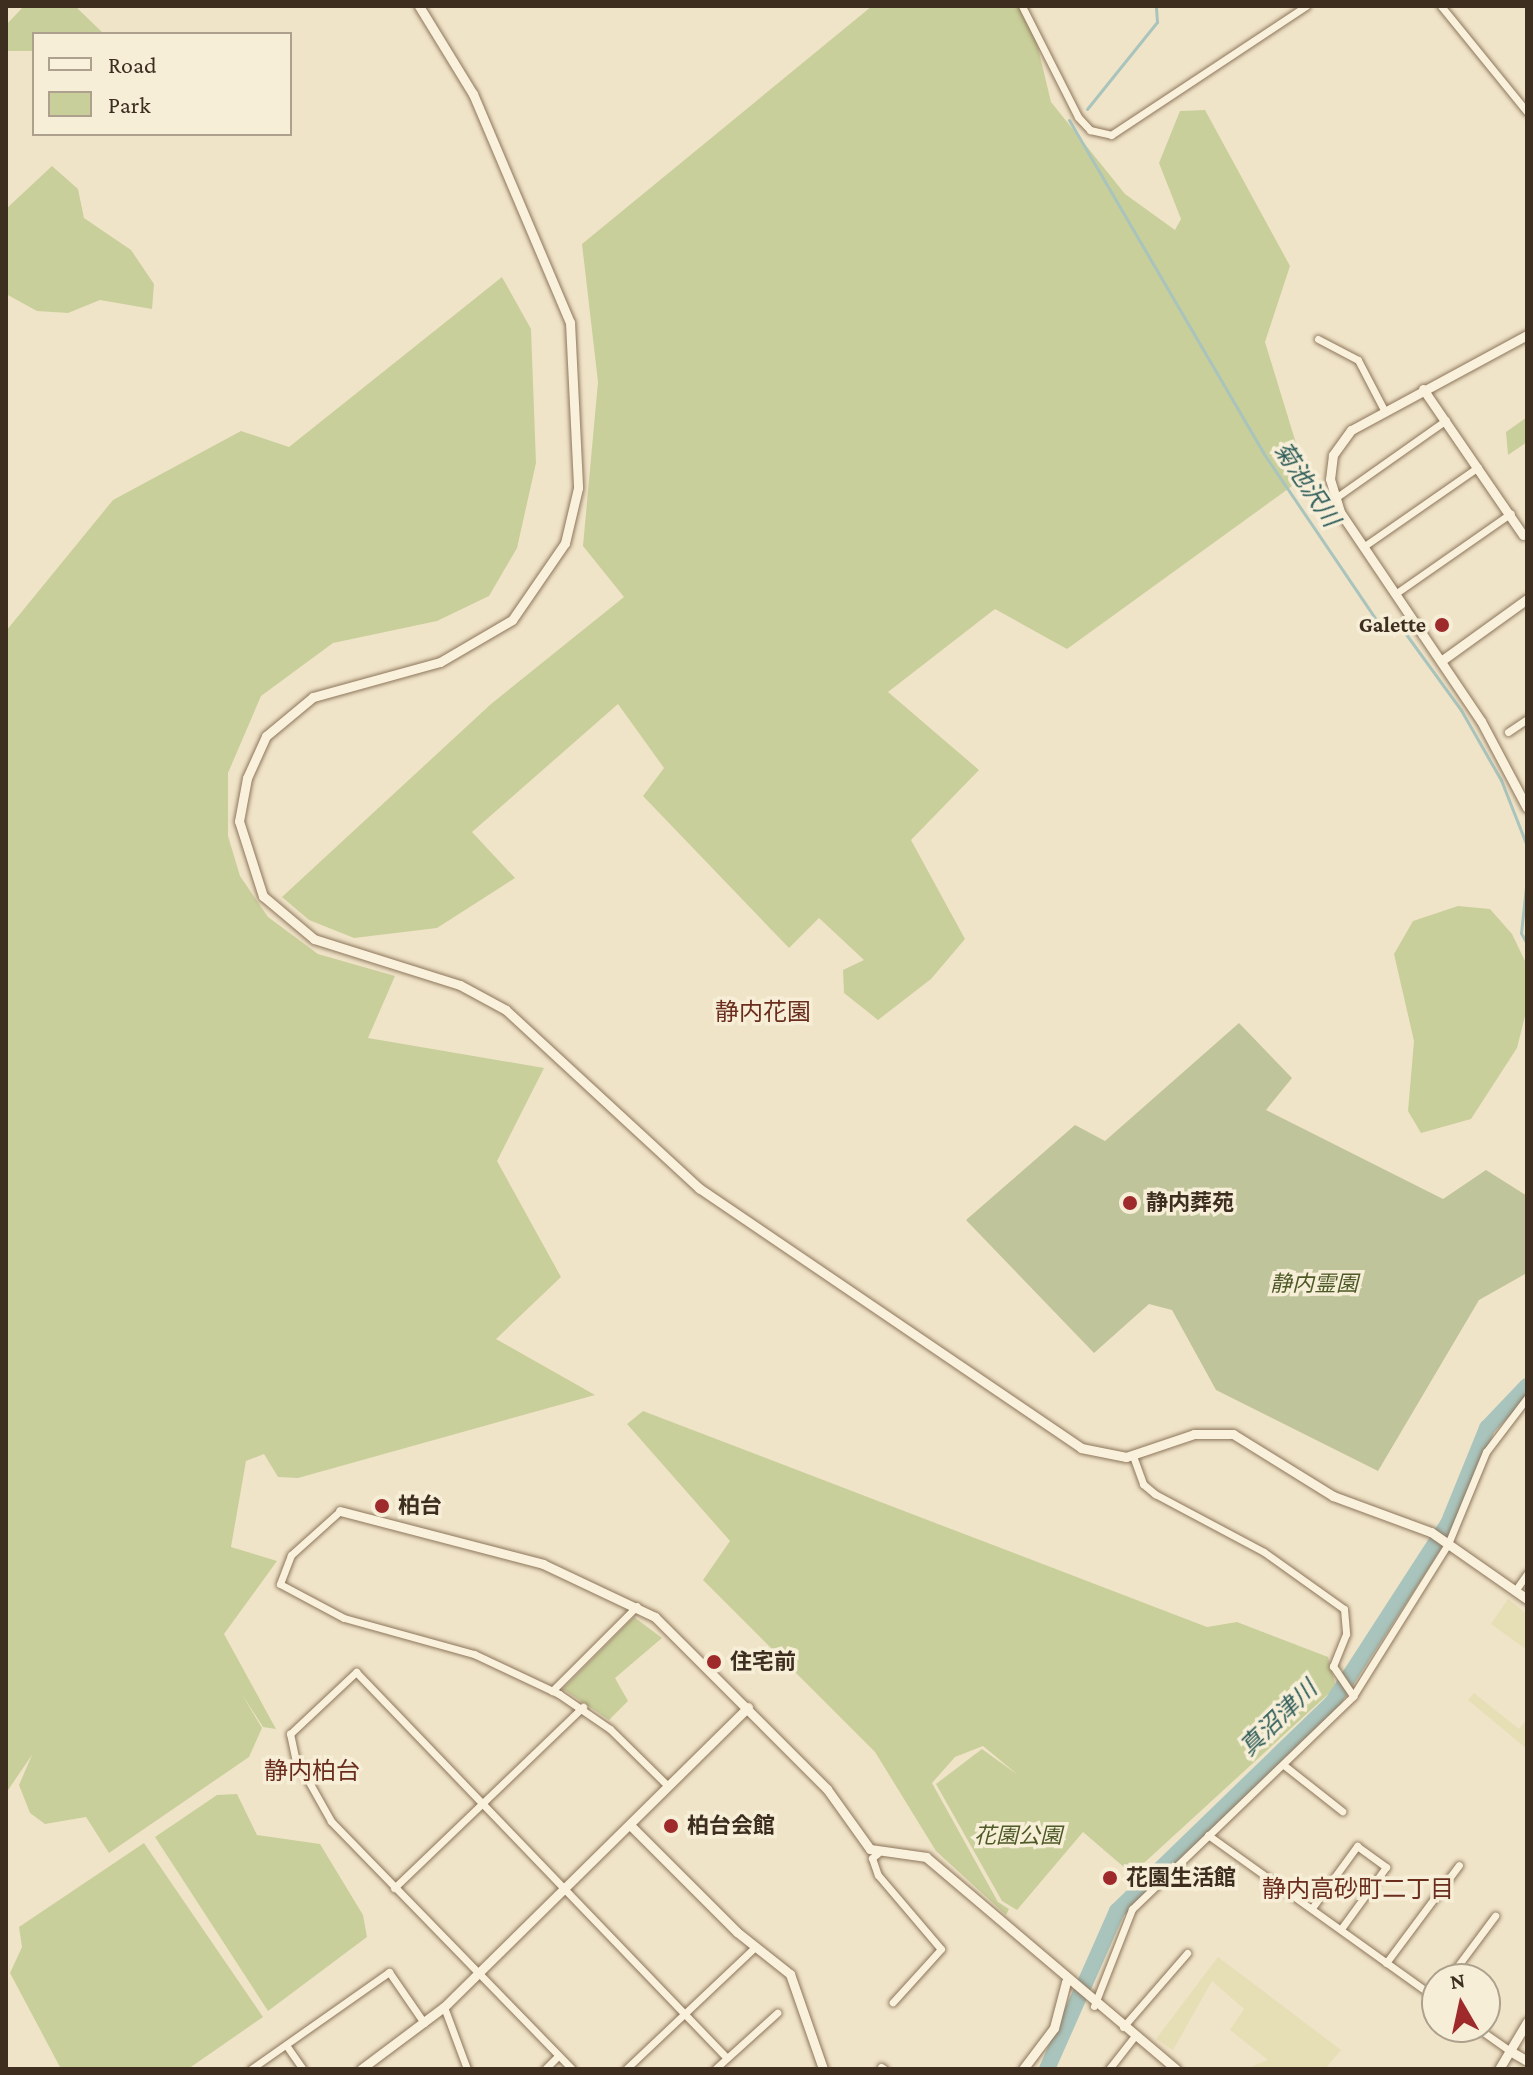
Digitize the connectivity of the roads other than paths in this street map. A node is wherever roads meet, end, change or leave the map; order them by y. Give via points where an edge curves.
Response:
1 (419, 6) edge
2 (1022, 6) edge
3 (1306, 6) edge
4 (1441, 6) edge
5 (1527, 112) edge
6 (1527, 335) edge
7 (1318, 339) dead end
8 (1423, 389) junction
9 (1384, 410) junction
10 (1446, 420) junction
11 (1478, 467) junction
12 (1334, 499) junction
13 (1511, 513) junction
14 (1526, 536) edge
15 (1363, 547) junction
16 (1395, 594) junction
17 (1527, 599) edge
18 (1441, 661) junction
19 (1527, 719) edge
20 (1508, 732) dead end
21 (1527, 808) edge
22 (1527, 1398) edge
23 (1133, 1456) junction
24 (340, 1511) joint
25 (1446, 1542) junction
26 (1527, 1574) edge
27 (1515, 1591) junction
28 (1527, 1599) edge
29 (637, 1606) junction
30 (552, 1691) junction
31 (1351, 1694) junction
32 (583, 1707) junction
33 (748, 1707) junction
34 (1285, 1766) junction
35 (668, 1786) junction
36 (482, 1804) junction
37 (1342, 1811) dead end
38 (630, 1825) junction
39 (1208, 1835) junction
40 (878, 1853) junction
41 (1459, 1865) dead end
42 (566, 1887) junction
43 (394, 1888) junction
44 (1312, 1908) junction
45 (1495, 1916) dead end
46 (1341, 1929) junction
47 (755, 1947) junction
48 (1187, 1953) dead end
49 (1386, 1963) junction
50 (1460, 1963) edge
51 (478, 1974) junction
52 (1069, 1985) junction
53 (1421, 1987) edge
54 (893, 2002) dead end
55 (1091, 2004) junction
56 (444, 2007) junction
57 (685, 2013) junction
58 (777, 2013) dead end
59 (1527, 2022) edge
60 (424, 2023) junction
61 (1122, 2028) junction
62 (1134, 2037) junction
63 (1499, 2043) edge
64 (286, 2045) junction
65 (1510, 2051) junction
66 (558, 2056) junction
67 (727, 2058) junction
68 (1527, 2061) edge
69 (251, 2069) edge
70 (303, 2069) edge
71 (361, 2069) edge
72 (467, 2069) edge
73 (545, 2069) edge
74 (572, 2069) edge
75 (626, 2069) edge
76 (715, 2069) edge
77 (823, 2069) edge
78 (1023, 2069) edge
79 (1109, 2069) edge
80 (1176, 2069) edge
81 (1499, 2069) edge

1 - 23 street via 473,94 570,322 580,463 573,516 540,588 496,632 440,662 313,697 266,736 241,798 254,879 277,912 314,939 460,985 506,1010 699,1188 766,1237 1081,1448
2 - 3 street via 1078,117 1090,130 1111,135
4 - 5 street
6 - 8 street
7 - 9 street via 1358,360
8 - 9 street
8 - 10 street
9 - 12 street via 1336,448
10 - 11 street
10 - 12 street
11 - 13 street
11 - 15 street
12 - 15 street
13 - 14 street
13 - 16 street
15 - 16 street
16 - 18 street
17 - 18 street
18 - 21 street
19 - 20 street
22 - 25 street via 1486,1452
23 - 25 street via 1194,1434 1233,1434 1333,1496
23 - 31 street via 1143,1484 1155,1494 1264,1552 1344,1609 1336,1678
24 - 29 street via 543,1564
24 - 30 street via 291,1555 280,1584 344,1618 474,1654
25 - 27 street
25 - 31 street
26 - 27 street
27 - 28 street
29 - 30 street
29 - 33 street
30 - 32 street
31 - 34 street
32 - 35 street
32 - 36 street
33 - 35 street
33 - 40 street
34 - 37 street
34 - 39 street
35 - 38 street
36 - 42 street
36 - 43 street
36 - 43 street via 356,1672 290,1734 287,1740 331,1821
38 - 42 street
38 - 47 street
39 - 44 street
39 - 55 street via 1132,1909
40 - 52 street via 926,1857
40 - 54 street via 872,1858 878,1875 941,1949
41 - 49 street
42 - 51 street
42 - 57 street
43 - 51 street
44 - 46 street
44 - 46 street via 1357,1846 1386,1867
45 - 50 street
46 - 49 street
47 - 57 street
47 - 77 street via 790,1974
48 - 61 street
49 - 53 street
51 - 56 street
51 - 66 street
52 - 55 street
52 - 78 street via 1054,2028
55 - 61 street
56 - 60 street
56 - 72 street
57 - 67 street
57 - 75 street
58 - 67 street
59 - 65 street
60 - 64 street via 389,1972
60 - 71 street
61 - 62 street
62 - 79 street
62 - 80 street
63 - 65 street
64 - 69 street
64 - 70 street
65 - 68 street
65 - 81 street
66 - 73 street
66 - 74 street
67 - 76 street

